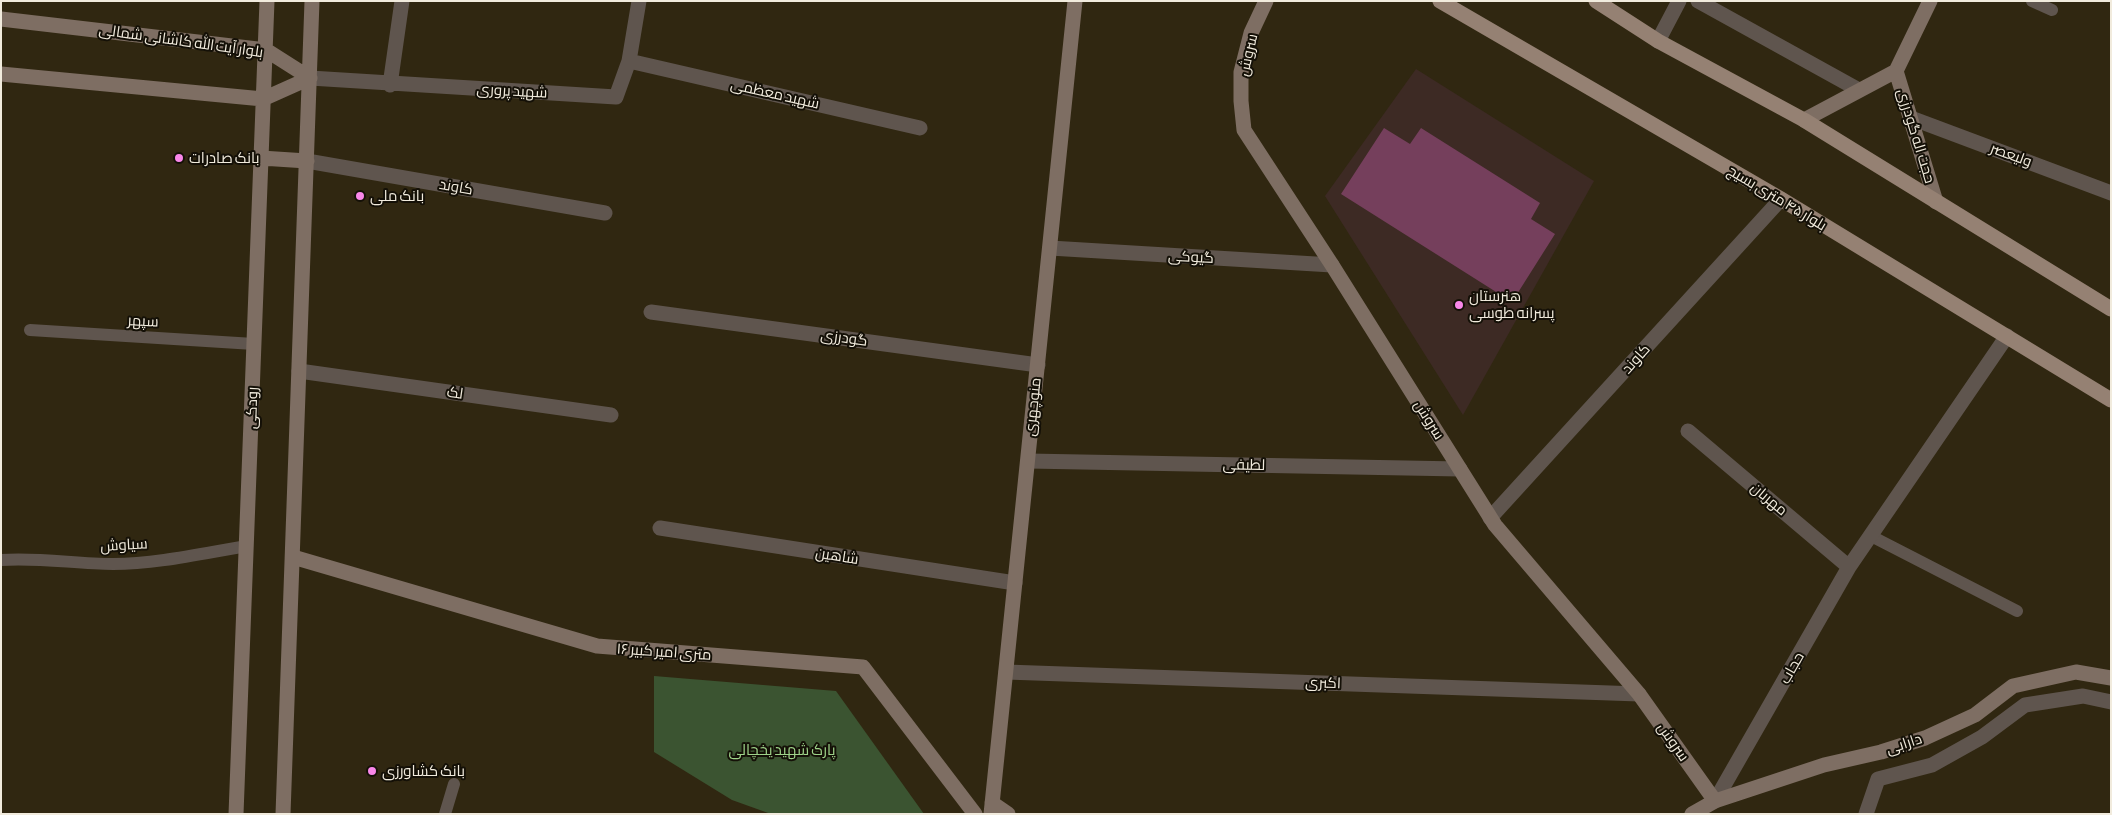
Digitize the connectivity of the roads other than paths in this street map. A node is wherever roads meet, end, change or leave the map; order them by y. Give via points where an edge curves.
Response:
1 (267, 1) edge
2 (312, 1) edge
3 (402, 1) edge
4 (639, 1) edge
5 (1075, 1) edge
6 (1266, 1) edge
7 (1440, 1) edge
8 (1596, 1) edge
9 (1679, 1) edge
10 (1698, 1) edge
11 (1930, 1) edge
12 (2032, 1) edge
13 (2052, 10) dead end
14 (1, 19) edge
15 (1658, 41) junction
16 (266, 50) junction
17 (629, 61) junction
18 (1896, 71) junction
19 (1, 74) edge
20 (310, 78) junction
21 (390, 85) junction
22 (1858, 90) junction
23 (264, 99) junction
24 (1912, 118) junction
25 (1804, 120) junction
26 (920, 128) dead end
27 (261, 158) junction
28 (307, 161) junction
29 (2111, 192) edge
30 (1782, 199) junction
31 (1936, 202) junction
32 (605, 213) dead end
33 (1050, 248) junction
34 (1332, 265) junction
35 (2109, 304) edge
36 (651, 312) dead end
37 (30, 330) dead end
38 (2007, 336) junction
39 (254, 344) junction
40 (1038, 364) junction
41 (299, 371) junction
42 (2111, 400) edge
43 (611, 415) dead end
44 (1688, 431) dead end
45 (1028, 461) junction
46 (1460, 469) junction
47 (1490, 518) junction
48 (660, 528) dead end
49 (1871, 536) junction
50 (247, 546) junction
51 (293, 557) junction
52 (1, 560) edge
53 (1850, 567) junction
54 (1015, 583) junction
55 (2017, 611) dead end
56 (1006, 672) junction
57 (2111, 678) edge
58 (1639, 694) junction
59 (2111, 702) edge
60 (454, 784) dead end
61 (1715, 801) junction
62 (992, 808) edge
63 (236, 814) edge
64 (284, 814) edge
65 (445, 814) edge
66 (976, 814) edge
67 (1008, 814) edge
68 (1692, 814) edge
69 (1866, 814) edge

1 - 16 street, رودکی
2 - 20 street
3 - 21 street
4 - 17 street, شهید پروری
5 - 33 street, منوچهری
6 - 34 street, سروش via 1252,32 1241,72 1244,130
7 - 30 main road, بلوار ۴۵ متری بسیج
8 - 15 main road
9 - 15 street
10 - 22 street
11 - 18 street, حجت اله گودرزی
12 - 13 lane
14 - 16 street, بلوار آیت الله کاشانی شمالی
15 - 25 main road
16 - 20 street, بلوار آیت الله کاشانی شمالی
16 - 23 street, رودکی
17 - 21 street, شهید پروری via 616,97
17 - 26 street, شهید معظمی
18 - 22 street, حجت اله گودرزی
18 - 24 street, حجت اله گودرزی
19 - 23 street
20 - 21 street, شهید پروری
20 - 23 street
20 - 28 street
22 - 25 street, حجت اله گودرزی
23 - 27 street, رودکی
24 - 29 street, ولیعصر
24 - 31 street, حجت اله گودرزی
25 - 31 main road
27 - 28 street
27 - 39 street, رودکی
28 - 32 street, کاوند
28 - 41 street
30 - 38 main road, بلوار ۴۵ متری بسیج
30 - 47 street, کاوند
31 - 35 main road
33 - 34 street, گیوکی
33 - 40 street, منوچهری
34 - 46 street, سروش
36 - 40 street, گودرزی
37 - 39 lane, سپهر
38 - 42 main road, بلوار ۴۵ متری بسیج
38 - 49 street, حجاب
39 - 50 street, رودکی
40 - 45 street, منوچهری
41 - 43 street, لک
41 - 51 street
44 - 53 street, مهربان
45 - 46 street, لطیفی
45 - 54 street, منوچهری
46 - 47 street, سروش
47 - 58 street, سروش
48 - 54 street, شاهین
49 - 53 street, حجاب
49 - 55 lane
50 - 52 lane, سیاوش via 185,557 114,564
50 - 63 street, رودکی
51 - 64 street
51 - 66 street, ۱۶ متری امیر کبیر via 597,646 863,667
53 - 61 street, حجاب
54 - 56 street, منوچهری
56 - 58 street, اکبری
56 - 62 street, منوچهری
57 - 61 street, دارابی via 2076,672 2013,686 1975,715 1925,738 1824,765
58 - 61 street, سروش
59 - 69 street via 2083,696 2025,705 1982,737 1932,765 1878,779
60 - 65 lane
61 - 68 street, دارابی
62 - 67 street

